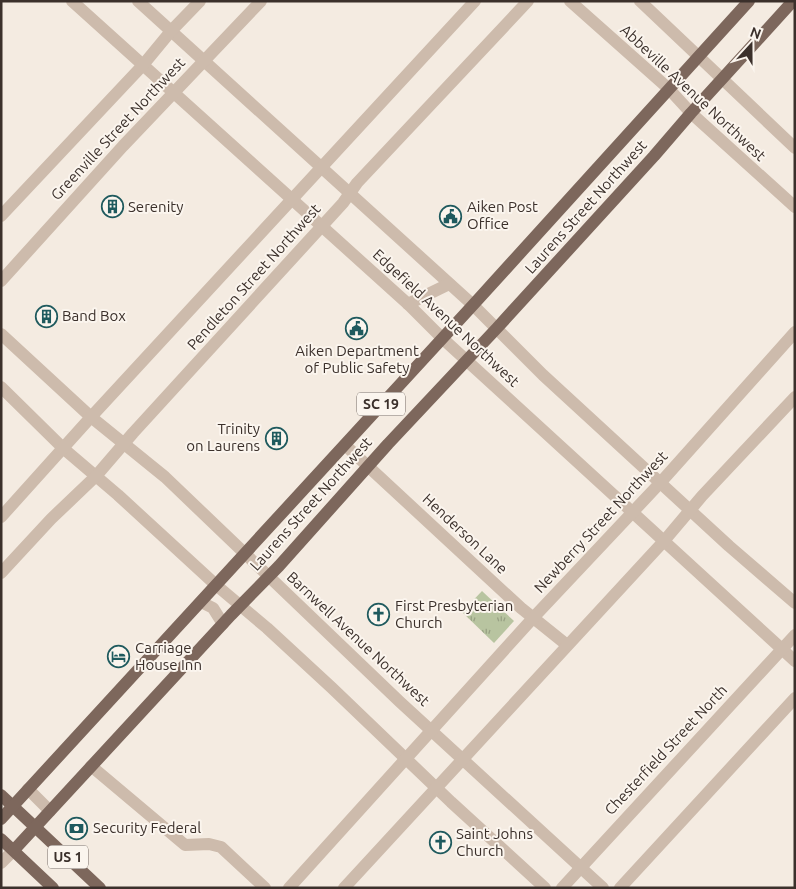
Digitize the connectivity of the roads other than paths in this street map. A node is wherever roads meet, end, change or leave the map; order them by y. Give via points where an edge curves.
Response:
1 (72, 1) edge
2 (138, 1) edge
3 (200, 1) edge
4 (261, 1) edge
5 (475, 1) edge
6 (528, 1) edge
7 (570, 1) edge
8 (640, 1) edge
9 (749, 1) edge
10 (793, 1) edge
11 (171, 31) junction
12 (698, 57) junction
13 (204, 61) junction
14 (143, 65) junction
15 (721, 80) junction
16 (669, 89) junction
17 (174, 92) junction
18 (691, 113) junction
19 (795, 148) edge
20 (321, 167) junction
21 (351, 193) junction
22 (292, 200) junction
23 (795, 207) edge
24 (1, 216) edge
25 (322, 227) junction
26 (1, 281) edge
27 (449, 284) junction
28 (408, 304) junction
29 (473, 305) junction
30 (497, 328) junction
31 (795, 332) edge
32 (1, 334) edge
33 (442, 338) junction
34 (467, 359) junction
35 (1, 387) edge
36 (795, 397) edge
37 (91, 417) junction
38 (124, 444) junction
39 (345, 444) junction
40 (64, 448) junction
41 (368, 466) junction
42 (96, 476) junction
43 (661, 482) junction
44 (691, 509) junction
45 (632, 512) junction
46 (1, 517) edge
47 (664, 541) junction
48 (245, 554) junction
49 (1, 574) edge
50 (268, 576) junction
51 (216, 585) junction
52 (201, 602) junction
53 (795, 603) edge
54 (240, 605) junction
55 (533, 618) junction
56 (223, 624) junction
57 (795, 635) edge
58 (566, 645) junction
59 (782, 650) junction
60 (795, 662) edge
61 (795, 698) edge
62 (432, 730) junction
63 (407, 759) junction
64 (463, 759) junction
65 (90, 766) junction
66 (437, 788) junction
67 (28, 790) junction
68 (1, 795) edge
69 (13, 805) junction
70 (50, 811) junction
71 (1, 818) edge
72 (36, 827) junction
73 (1, 839) edge
74 (14, 850) junction
75 (1, 862) edge
76 (581, 867) junction
77 (53, 888) edge
78 (100, 888) edge
79 (265, 888) edge
80 (288, 888) edge
81 (344, 888) edge
82 (545, 888) edge
83 (562, 888) edge
84 (604, 888) edge
85 (620, 888) edge

1 - 14 street, Edgefield Avenue Northwest
2 - 11 street, Edgefield Avenue Northwest
3 - 11 street, Greenville Street Northwest
4 - 13 street, Greenville Street Northwest
5 - 20 street, Pendleton Street Northwest
6 - 21 street, Pendleton Street Northwest
7 - 16 street, Abbeville Avenue Northwest
8 - 12 street, Abbeville Avenue Northwest
9 - 12 main road, Laurens Street Northwest / SC 19
10 - 15 main road, Laurens Street Northwest / SC 19
11 - 13 street, Edgefield Avenue Northwest
11 - 14 street, Greenville Street Northwest
12 - 15 street, Abbeville Avenue Northwest
12 - 16 main road, Laurens Street Northwest / SC 19
13 - 17 street, Greenville Street Northwest
13 - 20 street, Edgefield Avenue Northwest
14 - 17 street, Edgefield Avenue Northwest
14 - 24 street, Greenville Street Northwest
15 - 18 main road, Laurens Street Northwest / SC 19
15 - 19 street, Abbeville Avenue Northwest
16 - 18 street, Abbeville Avenue Northwest
16 - 29 main road, Laurens Street Northwest / SC 19
17 - 22 street, Edgefield Avenue Northwest
17 - 26 street, Greenville Street Northwest
18 - 23 street, Abbeville Avenue Northwest
18 - 30 main road, Laurens Street Northwest / SC 19
20 - 21 street, Edgefield Avenue Northwest
20 - 22 street, Pendleton Street Northwest
21 - 25 street, Pendleton Street Northwest
21 - 27 street, Edgefield Avenue Northwest
22 - 25 street, Edgefield Avenue Northwest
22 - 37 street, Pendleton Street Northwest
25 - 28 street, Edgefield Avenue Northwest
25 - 38 street, Pendleton Street Northwest
27 - 28 street
27 - 29 street, Edgefield Avenue Northwest
28 - 33 street, Edgefield Avenue Northwest
29 - 30 street, Edgefield Avenue Northwest
29 - 33 main road, Laurens Street Northwest / SC 19
30 - 34 main road, Laurens Street Northwest / SC 19
30 - 43 street, Edgefield Avenue Northwest via 543,375
31 - 43 street, Newberry Street Northwest
32 - 37 street, Barnwell Avenue Northwest
33 - 34 street, Edgefield Avenue Northwest
33 - 39 main road, Laurens Street Northwest / SC 19
34 - 41 main road, Laurens Street Northwest / SC 19
34 - 45 street, Edgefield Avenue Northwest
35 - 40 street
36 - 44 street
37 - 38 street, Barnwell Avenue Northwest
37 - 40 street, Pendleton Street Northwest
38 - 42 street, Pendleton Street Northwest
38 - 48 street, Barnwell Avenue Northwest via 165,477
39 - 41 street, Henderson Lane
39 - 48 main road, Laurens Street Northwest / SC 19
40 - 42 street
40 - 46 street, Pendleton Street Northwest
41 - 50 main road, Laurens Street Northwest / SC 19
41 - 55 street, Henderson Lane
42 - 49 street, Pendleton Street Northwest via 50,519
42 - 51 street
43 - 44 street, Edgefield Avenue Northwest
43 - 45 street, Newberry Street Northwest
44 - 47 street
44 - 53 street, Edgefield Avenue Northwest
45 - 47 street, Edgefield Avenue Northwest
45 - 55 street, Newberry Street Northwest
47 - 58 street
47 - 59 street, Edgefield Avenue Northwest
48 - 50 street, Barnwell Avenue Northwest
48 - 51 main road, Laurens Street Northwest / SC 19
50 - 54 main road, Laurens Street Northwest / SC 19
50 - 62 street, Barnwell Avenue Northwest
51 - 52 main road, Laurens Street Northwest / SC 19
51 - 54 street
52 - 56 street via 213,608
52 - 67 main road, Laurens Street Northwest / SC 19
54 - 56 main road, Laurens Street Northwest / SC 19
54 - 63 street
55 - 58 street, Henderson Lane
55 - 62 street, Newberry Street Northwest
56 - 65 main road, Laurens Street Northwest / SC 19
57 - 59 street, Chesterfield Street North
58 - 64 street
59 - 60 street, Edgefield Avenue Northwest
59 - 76 street, Chesterfield Street North
61 - 85 street
62 - 63 street, Newberry Street Northwest
62 - 64 street, Barnwell Avenue Northwest
63 - 66 street
63 - 80 street, Newberry Street Northwest
64 - 66 street
64 - 76 street, Barnwell Avenue Northwest
65 - 70 main road, Laurens Street Northwest / SC 19
65 - 79 street via 185,845 221,847
66 - 81 street
66 - 82 street
67 - 69 main road, Laurens Street Northwest / SC 19
67 - 70 street
68 - 69 main road, US 1
69 - 71 main road, Laurens Street Northwest / SC 19
69 - 72 main road, US 1
70 - 72 main road, Laurens Street Northwest / SC 19
72 - 74 main road, Laurens Street Northwest
72 - 78 main road, US 1
73 - 74 main road, US 1
74 - 75 street
74 - 77 main road, US 1
76 - 83 street, Chesterfield Street North
76 - 84 street, Barnwell Avenue Northwest

